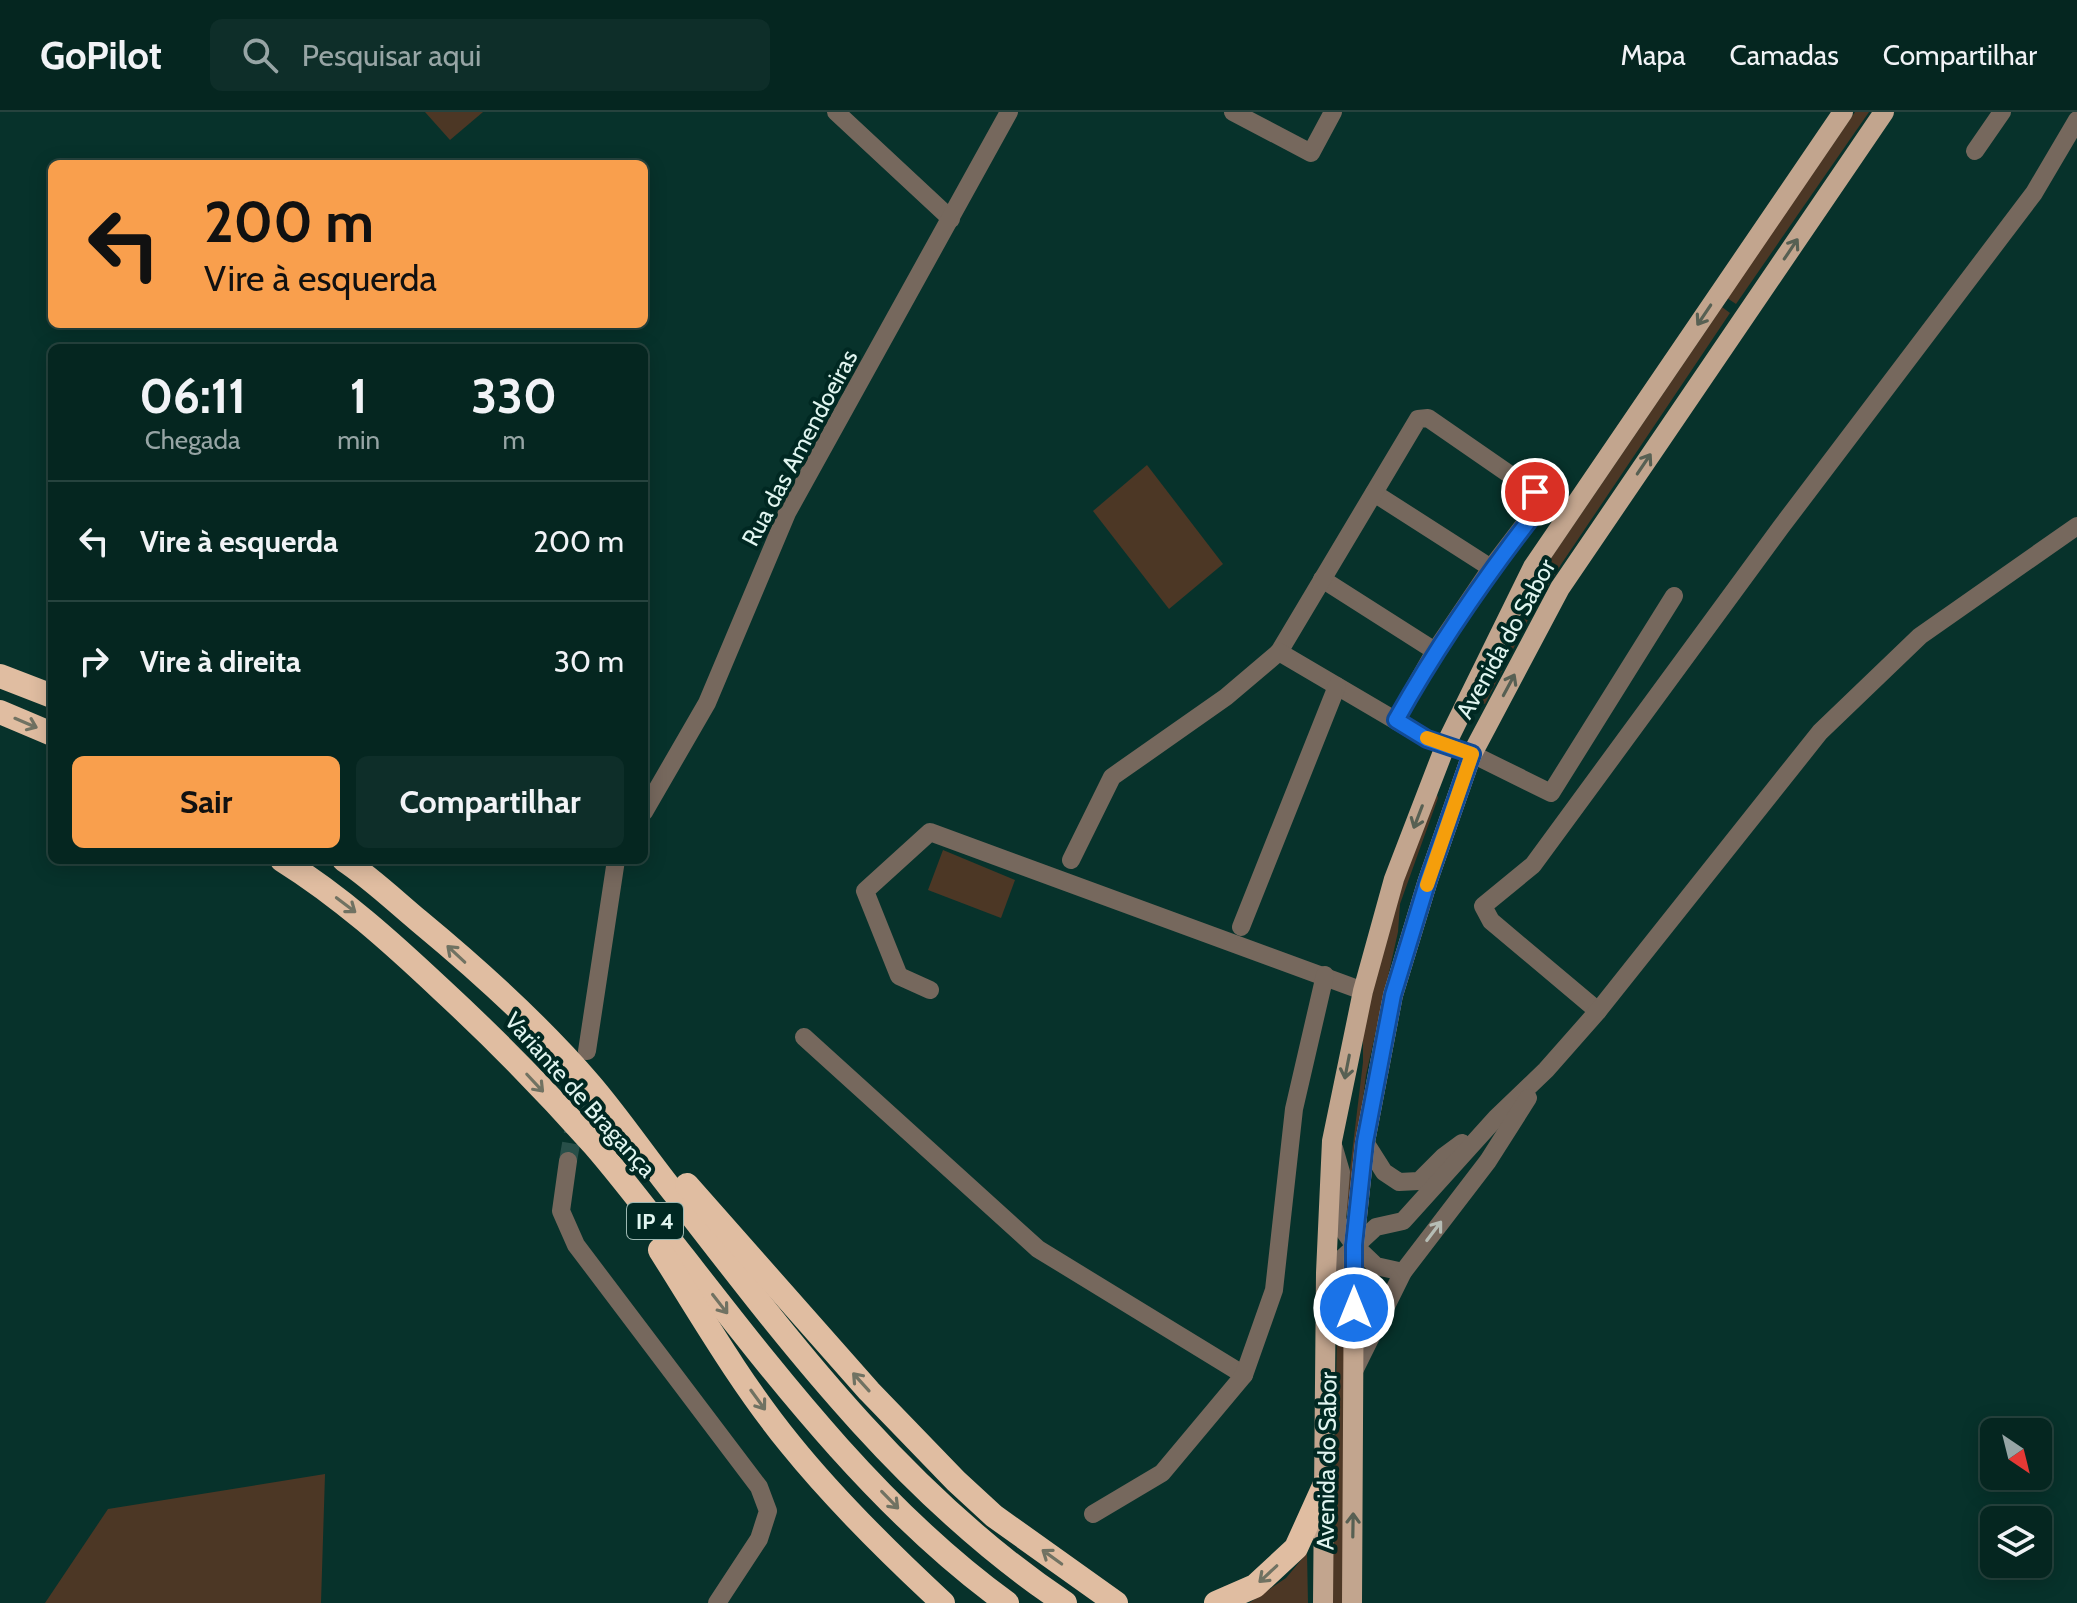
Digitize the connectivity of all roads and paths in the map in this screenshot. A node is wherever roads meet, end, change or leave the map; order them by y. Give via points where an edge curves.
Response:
1 (836, 112) edge
2 (1009, 112) edge
3 (1233, 112) edge
4 (1333, 112) edge
5 (1843, 112) edge
6 (1884, 112) edge
7 (2002, 112) edge
8 (2077, 120) edge
9 (1975, 151) dead end
10 (951, 219) junction
11 (1374, 493) junction
12 (2077, 526) edge
13 (1491, 568) junction
14 (1322, 579) junction
15 (1674, 596) dead end
16 (1435, 651) junction
17 (1279, 652) junction
18 (0, 676) edge
19 (1337, 686) junction
20 (48, 694) edge
21 (0, 712) edge
22 (1396, 720) junction
23 (48, 732) edge
24 (1446, 744) junction
25 (1472, 754) junction
26 (648, 805) edge
27 (1071, 860) dead end
28 (289, 864) edge
29 (349, 864) edge
30 (615, 864) edge
31 (1241, 927) dead end
32 (1325, 975) junction
33 (930, 990) dead end
34 (1363, 991) junction
35 (1598, 1011) junction
36 (804, 1037) dead end
37 (587, 1051) tunnel mouth
38 (1546, 1070) junction
39 (590, 1084) junction
40 (1496, 1118) junction
41 (1332, 1141) junction
42 (1365, 1142) junction
43 (595, 1146) junction
44 (568, 1161) tunnel mouth
45 (1354, 1245) junction
46 (1403, 1272) junction
47 (1326, 1273) junction
48 (1354, 1371) junction
49 (1244, 1375) junction
50 (1324, 1486) junction
51 (1093, 1514) dead end
52 (717, 1603) edge
53 (943, 1603) edge
54 (1007, 1603) edge
55 (1065, 1603) edge
56 (1117, 1603) edge
57 (1216, 1603) edge
58 (1323, 1603) edge
59 (1352, 1603) edge

1 - 10 street
2 - 10 street, Rua das Amendoeiras
3 - 4 street via 1311,153
5 -> 24 main road, Avenida do Sabor via 1533,567
25 -> 6 main road, Avenida do Sabor via 1560,588
7 - 9 street
8 - 35 street via 2034,193 1533,865 1483,906 1491,921
10 - 26 street, Rua das Amendoeiras via 787,513 707,703
11 - 13 street
11 - 13 street via 1418,419 1428,418 1542,501
11 - 14 street
12 - 35 street via 1920,636 1820,732
13 - 16 street
14 - 16 street
14 - 17 street
15 - 25 street via 1551,793
16 - 22 street
17 - 19 street
17 - 27 street via 1226,697 1112,777
18 - 20 highway
19 - 22 street
19 - 31 street
21 -> 23 highway
22 - 24 street
24 - 25 street
24 -> 34 main road, Avenida do Sabor via 1394,879
25 - 42 main road, Avenida do Sabor via 1393,995
28 -> 43 highway, Variante de Bragança / IP 4 via 374,926 492,1037
39 -> 29 highway, Variante de Bragança / IP 4 via 443,941
30 - 37 street
32 - 33 street via 930,832 865,891 899,976
32 - 34 street
32 - 49 street via 1294,1109 1274,1290
34 -> 41 main road, Avenida do Sabor
35 - 38 street
36 - 49 street via 1038,1249
38 - 40 street
46 -> 38 street via 1488,1161
39 - 55 highway, Variante de Bragança / IP 4 via 854,1418 981,1541
56 -> 39 highway via 994,1516 956,1481
40 - 42 street via 1419,1181 1399,1182 1384,1172
40 - 45 street via 1403,1221 1376,1227
41 - 45 street via 1341,1172 1337,1221
41 - 47 main road, Avenida do Sabor
42 - 45 main road, Avenida do Sabor
43 -> 53 highway via 787,1441 884,1548
43 -> 54 highway, Variante de Bragança / IP 4 via 842,1450 916,1527
44 - 52 street via 561,1211 576,1245 759,1487 768,1511 759,1539
45 - 46 street via 1376,1266
45 - 47 street
45 - 48 main road, Avenida do Sabor
46 - 48 street
47 - 50 main road, Avenida do Sabor
59 -> 48 main road, Avenida do Sabor
49 - 51 street via 1162,1473
50 -> 57 highway via 1296,1548 1255,1586
50 - 58 main road, Avenida do Sabor

